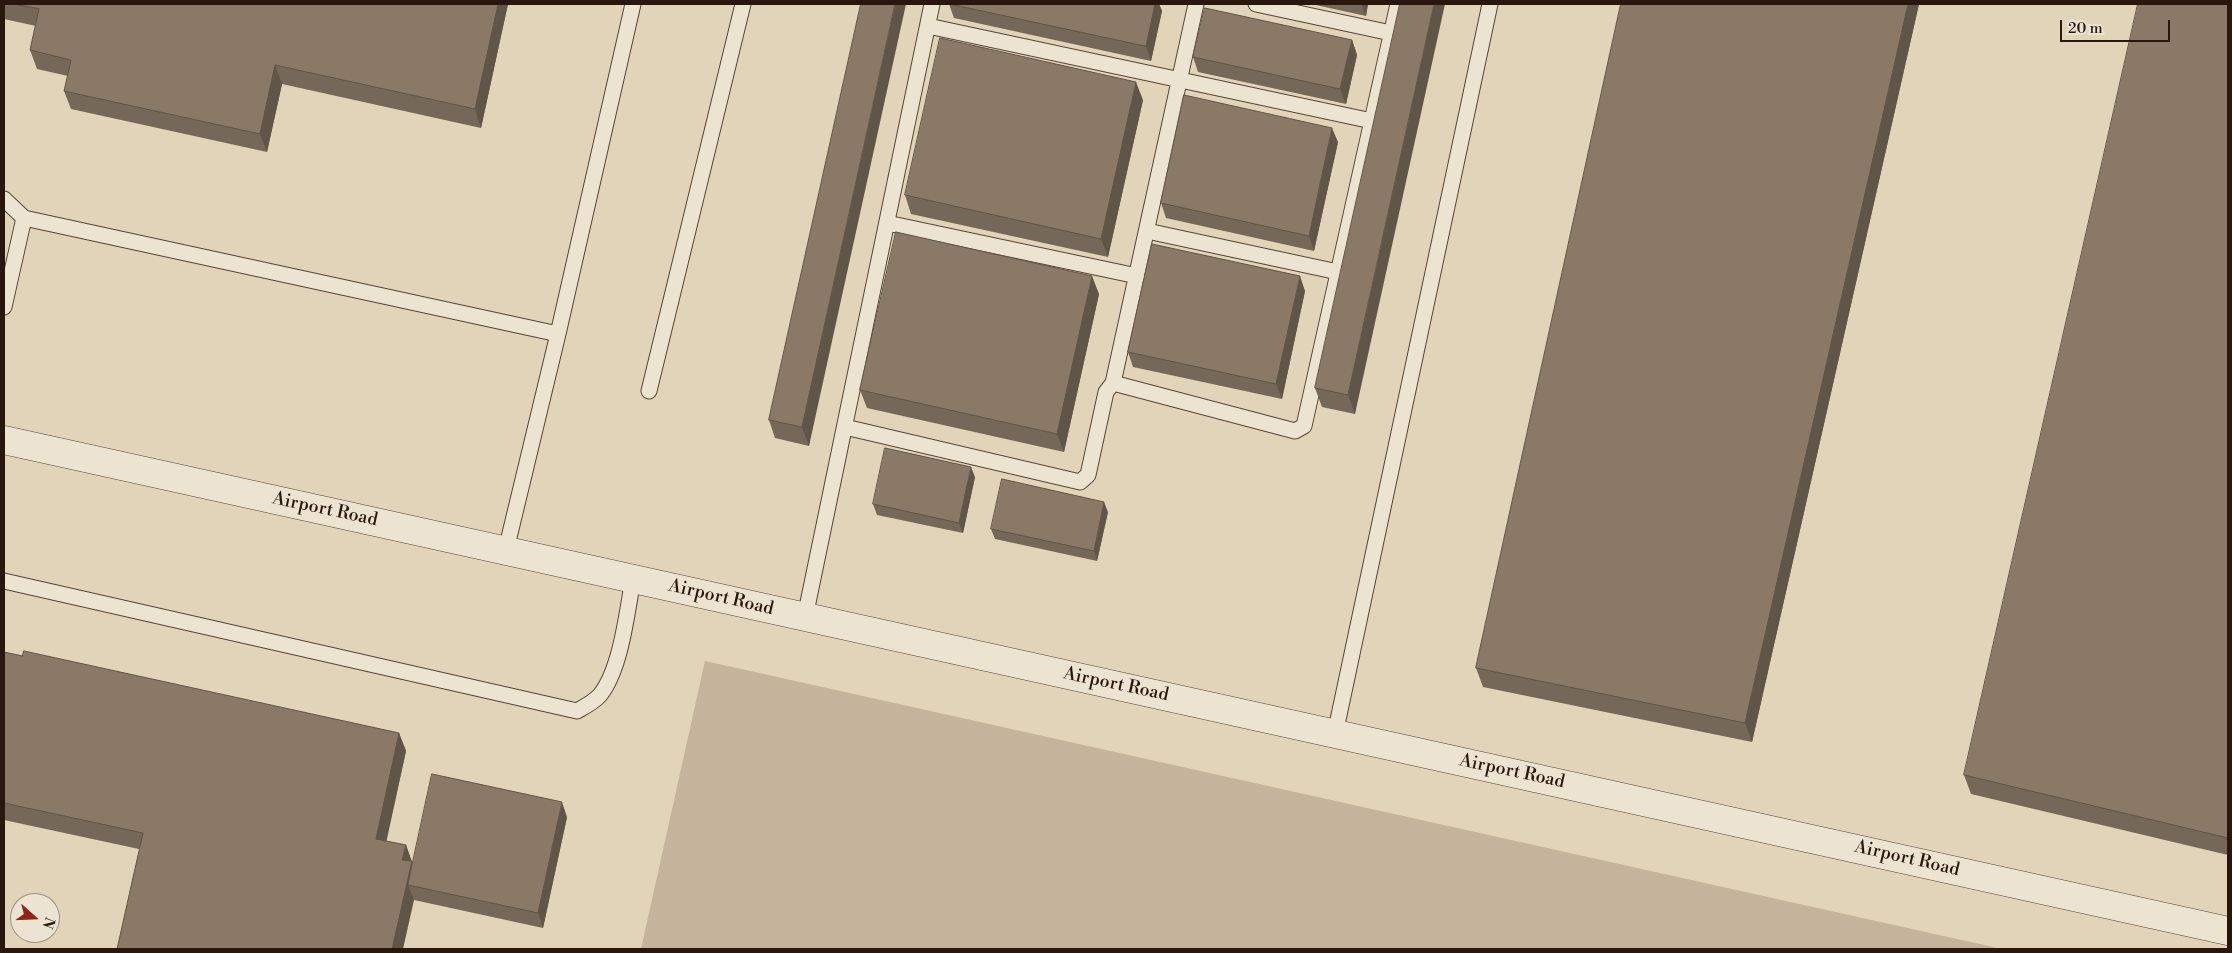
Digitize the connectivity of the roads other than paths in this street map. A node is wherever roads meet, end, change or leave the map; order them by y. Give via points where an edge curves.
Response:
1 (633, 4) edge
2 (743, 4) edge
3 (932, 4) edge
4 (1196, 4) edge
5 (1256, 4) edge
6 (1398, 4) edge
7 (1490, 4) edge
8 (928, 26) junction
9 (1391, 33) junction
10 (1180, 80) junction
11 (1372, 121) junction
12 (4, 199) edge
13 (24, 218) junction
14 (887, 223) junction
15 (1146, 230) junction
16 (1338, 272) junction
17 (1137, 276) junction
18 (4, 308) edge
19 (558, 334) junction
20 (1113, 383) junction
21 (649, 392) dead end
22 (844, 427) junction
23 (4, 440) edge
24 (506, 550) junction
25 (633, 579) junction
26 (4, 581) edge
27 (805, 617) junction
28 (1335, 734) junction
29 (2228, 931) edge

1 - 19 lane
2 - 21 lane
3 - 8 lane
4 - 10 lane
5 - 9 lane
6 - 9 lane
7 - 28 lane
8 - 10 lane
8 - 14 lane
9 - 11 lane
10 - 11 lane
10 - 15 lane
11 - 16 lane
12 - 13 lane
13 - 18 lane
13 - 19 lane
14 - 17 lane
14 - 22 lane
15 - 16 lane
15 - 17 lane
16 - 20 lane via 1304,426 1295,431
17 - 20 lane
19 - 24 lane
20 - 22 lane via 1106,392 1088,475 1080,482
22 - 27 lane
23 - 24 street, Airport Road
24 - 25 street, Airport Road
25 - 26 lane via 619,652 600,696 577,712
25 - 27 street, Airport Road
27 - 28 street, Airport Road
28 - 29 street, Airport Road

